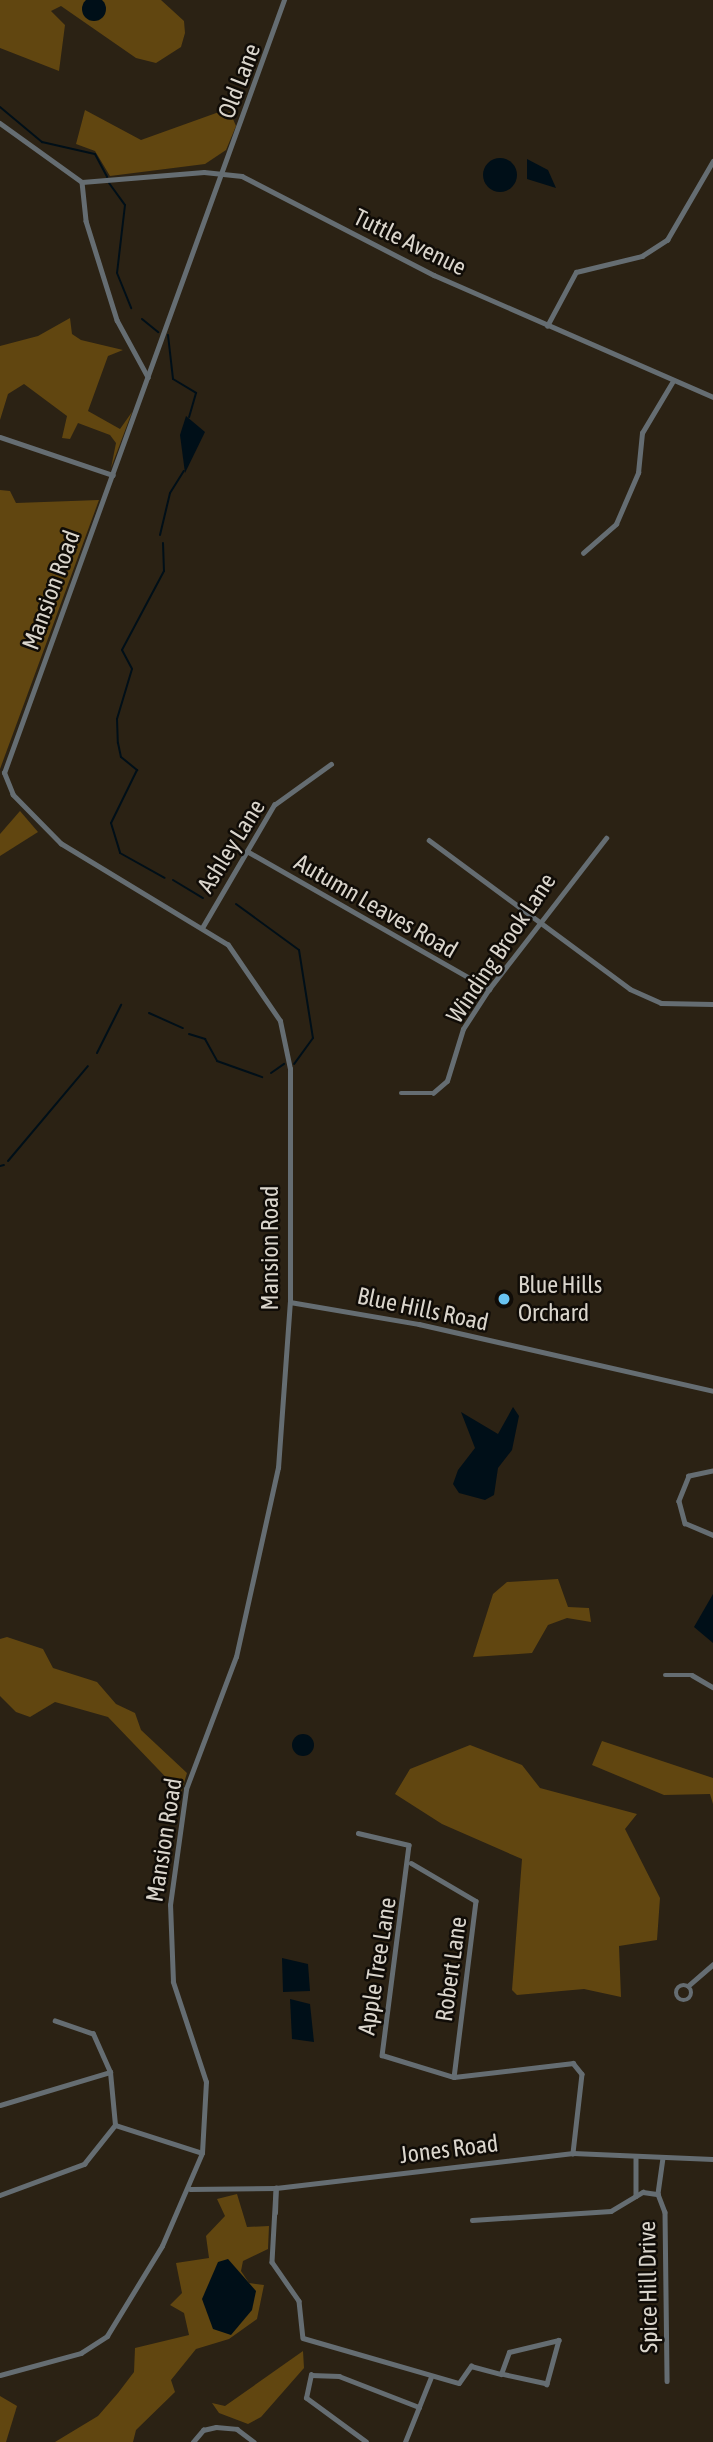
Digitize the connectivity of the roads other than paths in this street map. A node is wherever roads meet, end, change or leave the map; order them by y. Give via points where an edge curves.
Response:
1 (284, 0) edge
2 (0, 123) edge
3 (713, 161) edge
4 (223, 173) junction
5 (82, 182) junction
6 (547, 326) junction
7 (148, 377) junction
8 (673, 381) junction
9 (713, 397) edge
10 (0, 436) edge
11 (113, 475) junction
12 (583, 553) dead end
13 (331, 764) dead end
14 (606, 838) dead end
15 (429, 840) dead end
16 (247, 851) junction
17 (540, 920) junction
18 (202, 928) junction
19 (489, 989) junction
20 (713, 1004) edge
21 (401, 1093) dead end
22 (290, 1302) junction
23 (713, 1391) edge
24 (713, 1471) edge
25 (713, 1535) edge
26 (665, 1675) dead end
27 (713, 1687) edge
28 (358, 1833) dead end
29 (410, 1863) junction
30 (713, 1964) edge
31 (688, 1986) dead end
32 (55, 2021) dead end
33 (110, 2072) junction
34 (454, 2077) junction
35 (0, 2105) edge
36 (114, 2124) junction
37 (202, 2153) junction
38 (573, 2153) junction
39 (636, 2157) junction
40 (663, 2158) junction
41 (713, 2159) edge
42 (190, 2189) junction
43 (276, 2189) junction
44 (658, 2194) junction
45 (0, 2195) edge
46 (636, 2197) junction
47 (472, 2220) dead end
48 (501, 2374) junction
49 (0, 2375) edge
50 (431, 2377) junction
51 (667, 2381) dead end
52 (419, 2407) junction
53 (193, 2442) edge
54 (254, 2442) edge
55 (366, 2442) edge
56 (404, 2442) edge

1 - 4 street, Old Lane
2 - 5 street
3 - 6 street via 667,240 642,256 576,272
4 - 5 street, Tuttle Avenue
4 - 6 street, Tuttle Avenue via 246,177
4 - 7 street, Mansion Road
5 - 7 street via 86,221 117,320
6 - 8 street, Tuttle Avenue
7 - 11 street, Mansion Road
8 - 9 street, Tuttle Avenue
8 - 12 street via 645,425 638,473 616,524
10 - 11 street
11 - 18 street, Mansion Road via 5,779 61,845
13 - 16 street, Ashley Lane via 274,805
14 - 17 street, Winding Brook Lane
15 - 17 street
16 - 18 street, Ashley Lane
16 - 19 street, Autumn Leaves Road
17 - 19 street, Winding Brook Lane
17 - 20 street via 630,989 661,1003
18 - 22 street, Mansion Road via 238,956 288,1043
19 - 21 street, Winding Brook Lane via 463,1029 447,1081 433,1093
22 - 23 street, Blue Hills Road via 419,1324
22 - 37 street, Mansion Road via 278,1468 236,1657 186,1789 170,1905 173,1982 206,2082
24 - 25 street via 689,1476 679,1501 685,1522
26 - 27 street via 692,1675
28 - 29 street, Apple Tree Lane via 409,1845
29 - 34 street, Robert Lane via 476,1901
29 - 34 street, Apple Tree Lane via 382,2055
30 - 31 street
32 - 33 street via 93,2034
33 - 35 street
33 - 36 street
34 - 38 street, Apple Tree Lane via 573,2063 582,2074
36 - 37 street
36 - 45 street via 84,2164
37 - 42 street, Mansion Road
38 - 39 street, Jones Road
38 - 43 street, Jones Road
39 - 40 street, Jones Road
39 - 46 street, Spice Hill Drive
40 - 41 street, Jones Road
40 - 44 street, Spice Hill Drive
42 - 43 street, Jones Road
42 - 49 street, Mansion Road via 107,2336 81,2354
43 - 50 street via 272,2262 299,2301 303,2338
44 - 46 street, Spice Hill Drive
44 - 51 street, Spice Hill Drive via 666,2212
46 - 47 street, Spice Hill Drive via 611,2211
48 - 48 street via 547,2384 559,2340 509,2352
48 - 50 street via 478,2365 458,2383
50 - 52 street
52 - 55 street via 338,2376 311,2375 306,2398
52 - 56 street
53 - 54 street via 216,2427 237,2429

